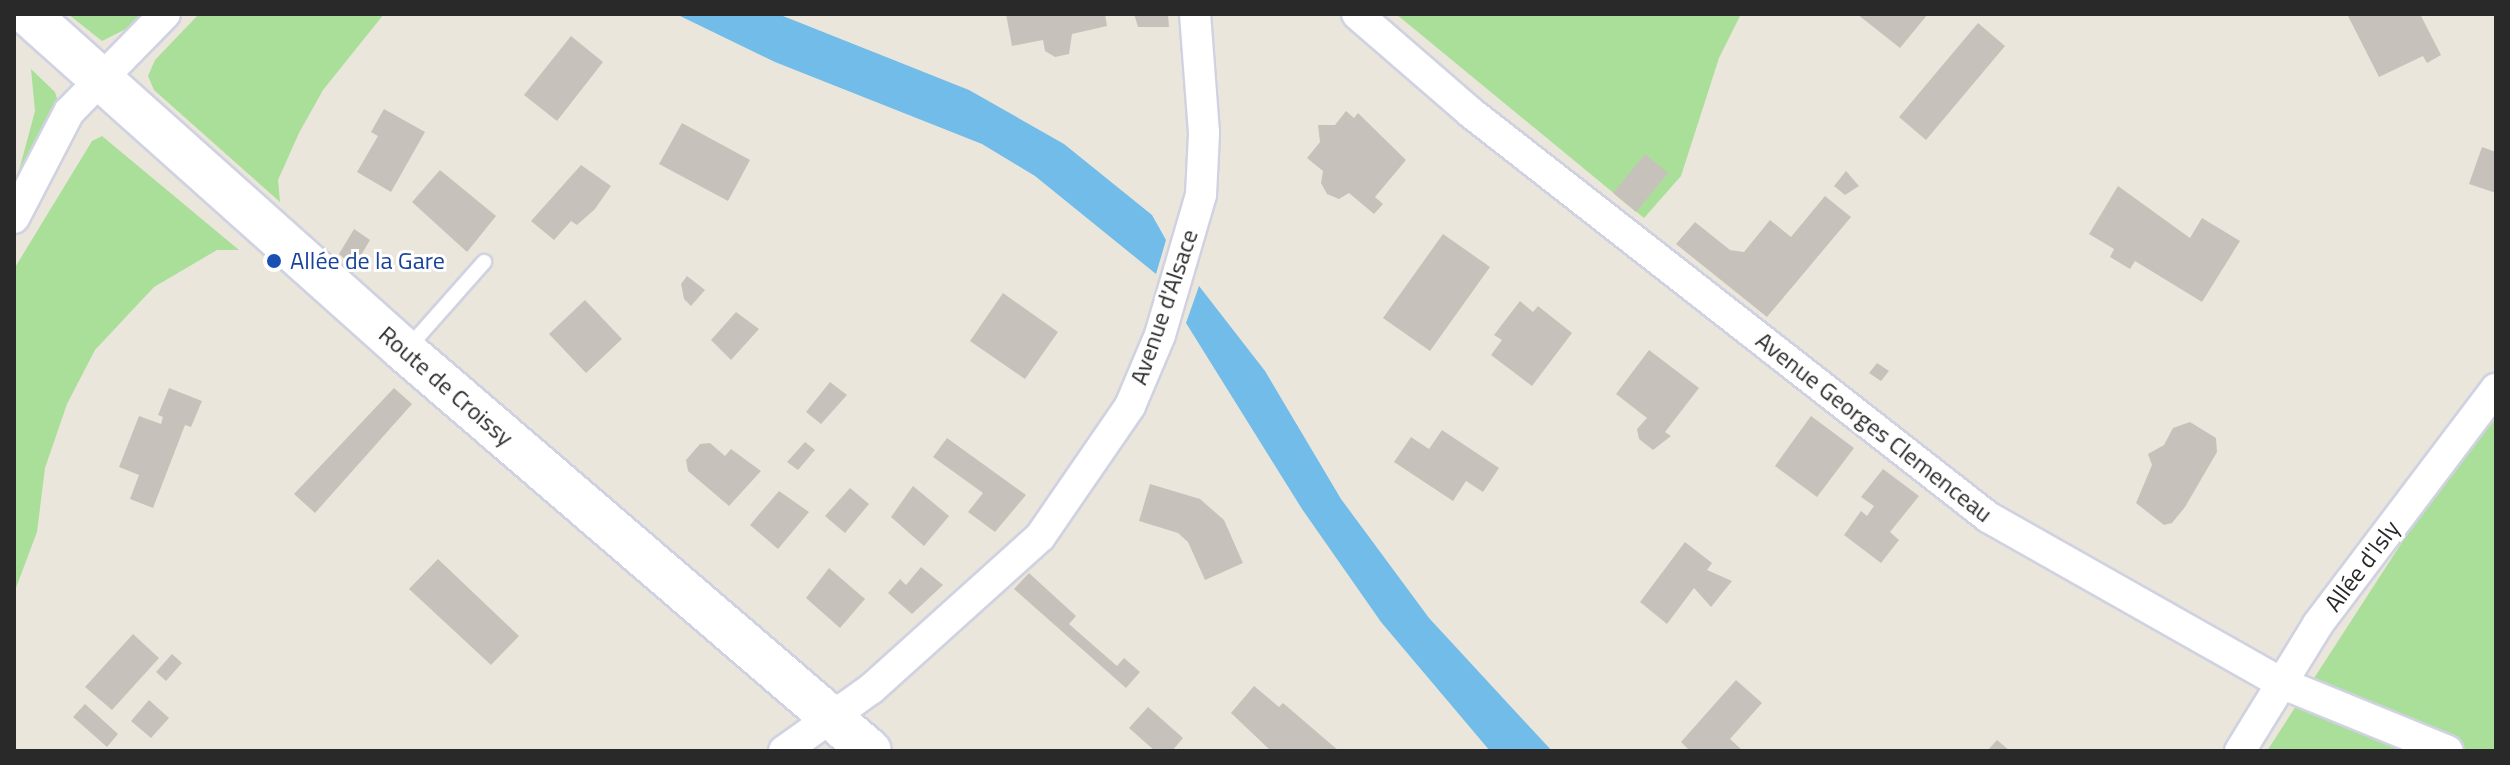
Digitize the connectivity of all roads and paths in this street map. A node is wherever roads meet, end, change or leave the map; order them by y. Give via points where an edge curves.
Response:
1 (28, 14) edge
2 (165, 14) edge
3 (1195, 14) edge
4 (1357, 14) edge
5 (101, 78) junction
6 (14, 218) edge
7 (484, 262) dead end
8 (405, 351) junction
9 (2496, 389) edge
10 (2281, 683) junction
11 (830, 715) junction
12 (784, 751) edge
13 (870, 751) edge
14 (2240, 751) edge
15 (2448, 751) edge

1 - 5 main road, Route de Croissy
2 - 5 street
3 - 11 street, Avenue d'Alsace via 1204,133 1201,195 1160,335 1130,406 1040,537 871,689
4 - 10 street, Avenue Georges Clemenceau via 1470,112 1988,517
5 - 6 street via 69,112
5 - 8 main road, Route de Croissy
7 - 8 lane
8 - 11 main road, Route de Croissy
9 - 10 street, Allée d'Isly via 2318,624
10 - 14 street, Allée d'Isly
10 - 15 street, Avenue Georges Clemenceau
11 - 12 street, Avenue d'Alsace
11 - 13 main road, Route de Croissy

